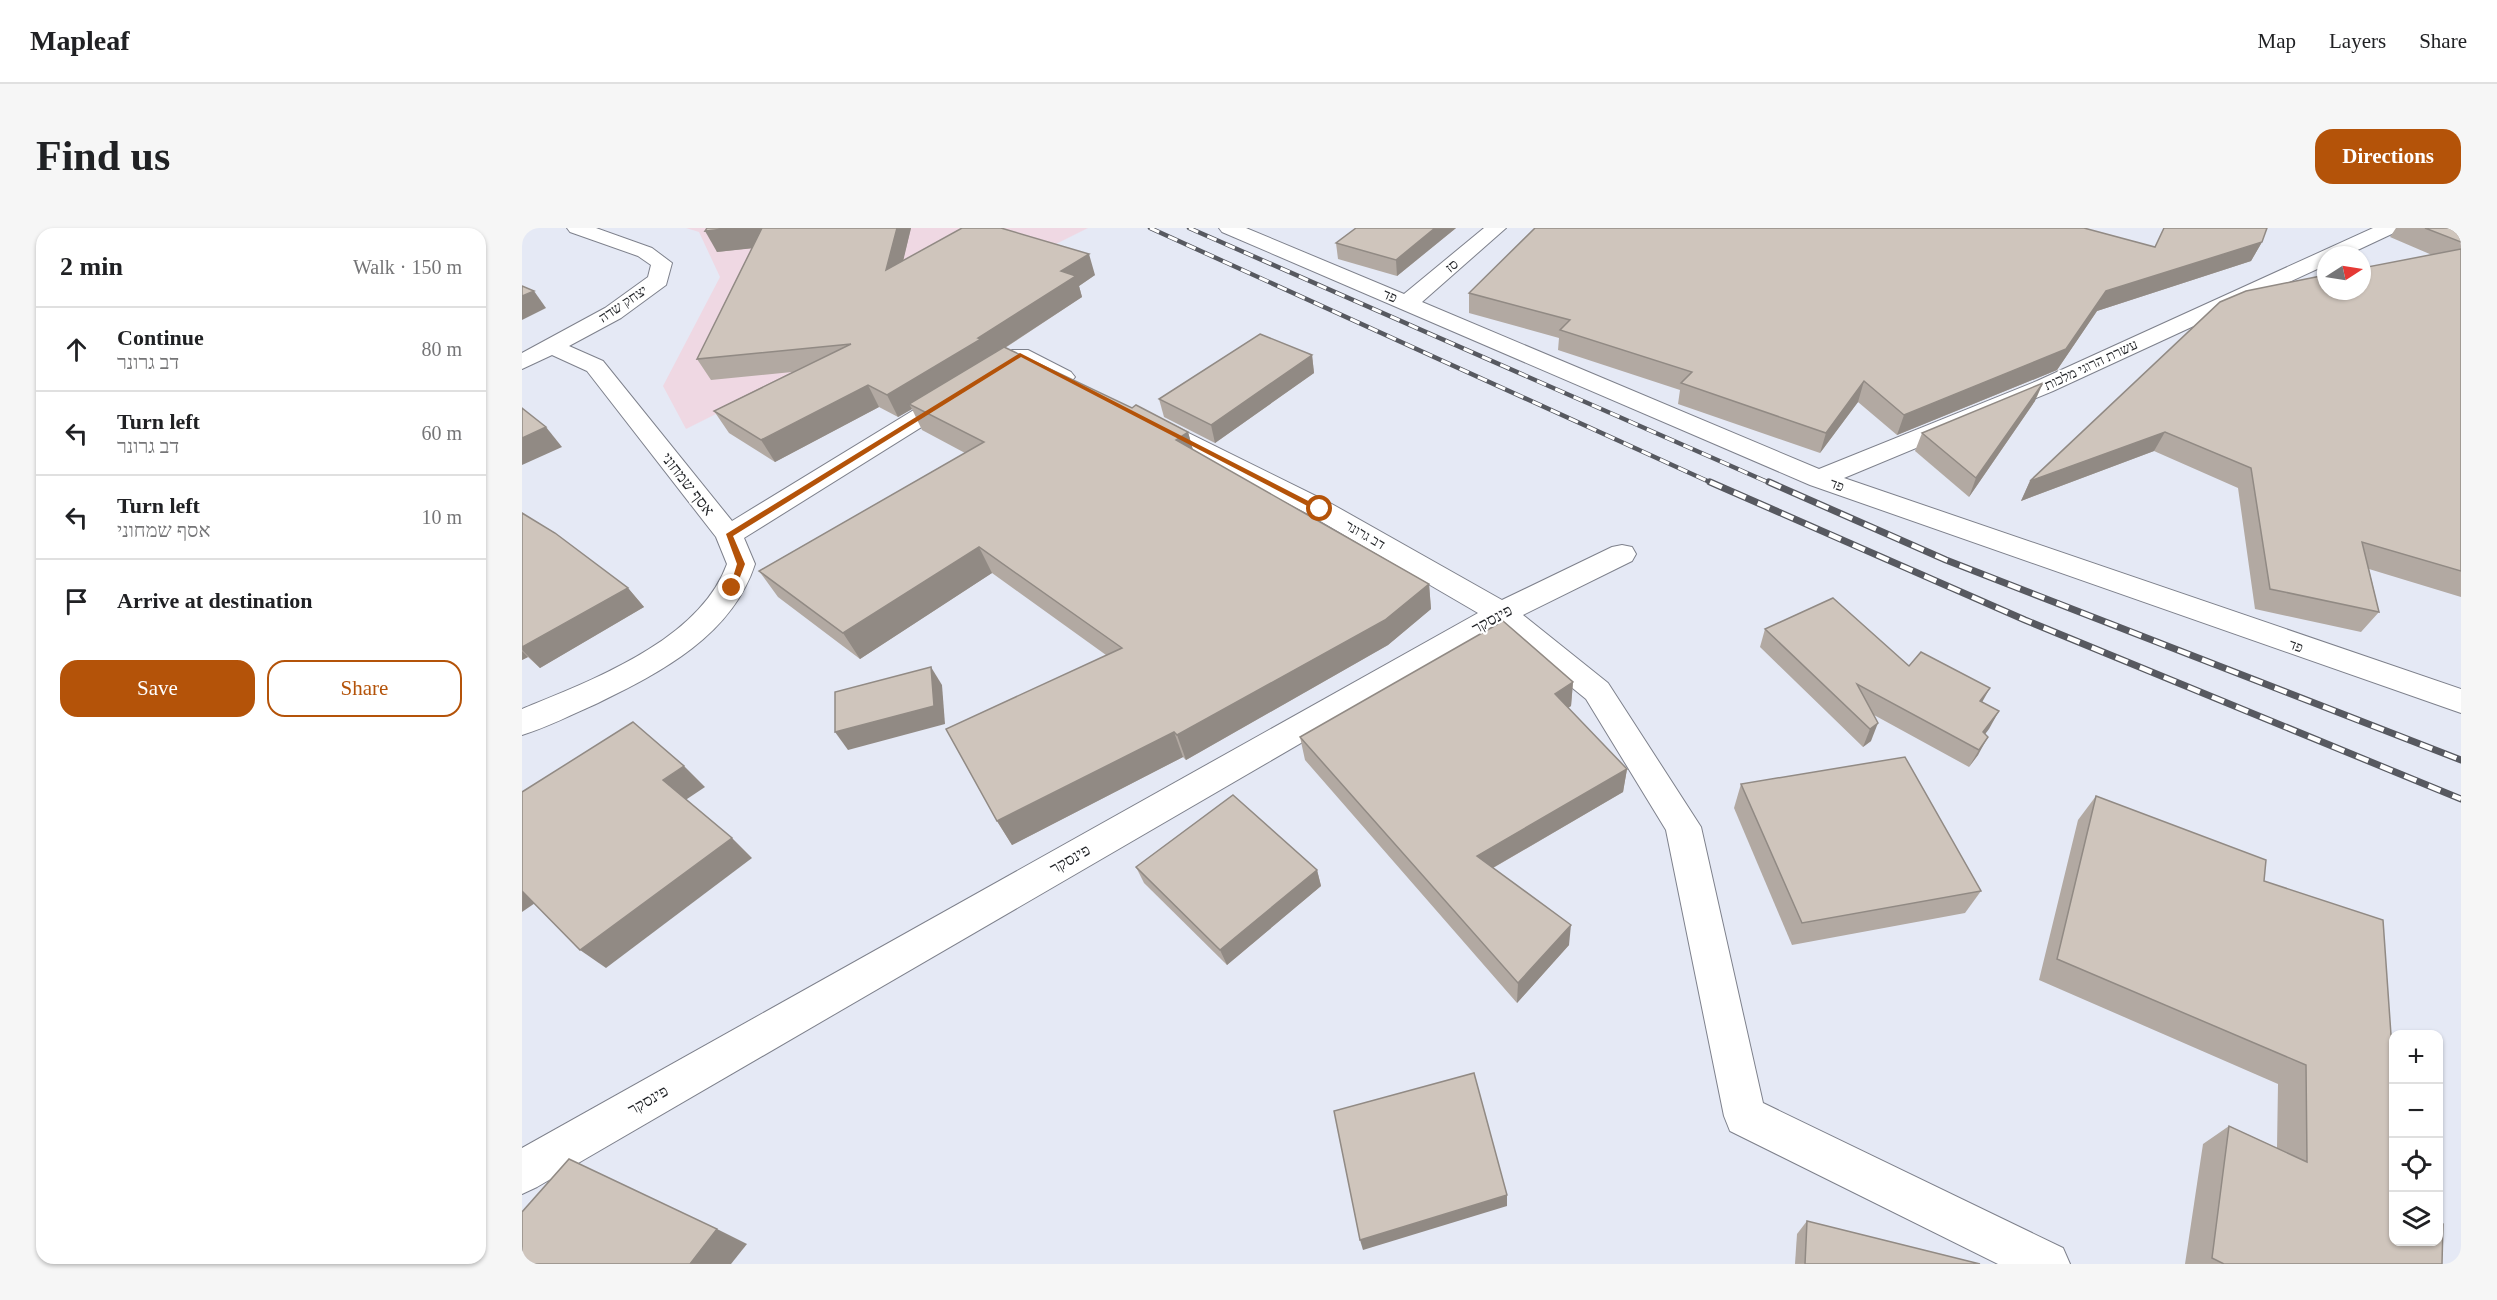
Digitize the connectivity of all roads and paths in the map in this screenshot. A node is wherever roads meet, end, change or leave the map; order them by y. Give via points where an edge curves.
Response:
1 (577, 228) edge
2 (1229, 228) edge
3 (1496, 228) edge
4 (2389, 228) edge
5 (2350, 246) edge
6 (2317, 261) edge
7 (1407, 303) junction
8 (554, 347) junction
9 (522, 362) edge
10 (1082, 387) edge
11 (1134, 413) edge
12 (1819, 479) junction
13 (729, 536) junction
14 (1622, 554) dead end
15 (1500, 613) junction
16 (2461, 701) edge
17 (522, 723) edge
18 (522, 1172) edge
19 (2047, 1264) edge

1 - 8 street, יצחק שדה via 645,252 662,263 658,280 613,313
2 - 7 street, פד
3 - 7 street, סז
4 - 5 street, עשרת הרוגי מלכות
6 - 12 street, עשרת הרוגי מלכות via 2045,386
7 - 12 street, פד
8 - 9 street, יצחק שדה
8 - 13 street, אסף שמחוני via 595,366
10 - 13 street via 1020,355
11 - 15 street, דב גרונר via 1320,509
12 - 16 street, פד
13 - 17 street, אסף שמחוני via 741,564 732,588 713,614 684,641 616,679
14 - 15 street, פינסקר
15 - 18 street, פינסקר
15 - 19 street, דב גרונר via 1597,691 1683,827 1745,1116

